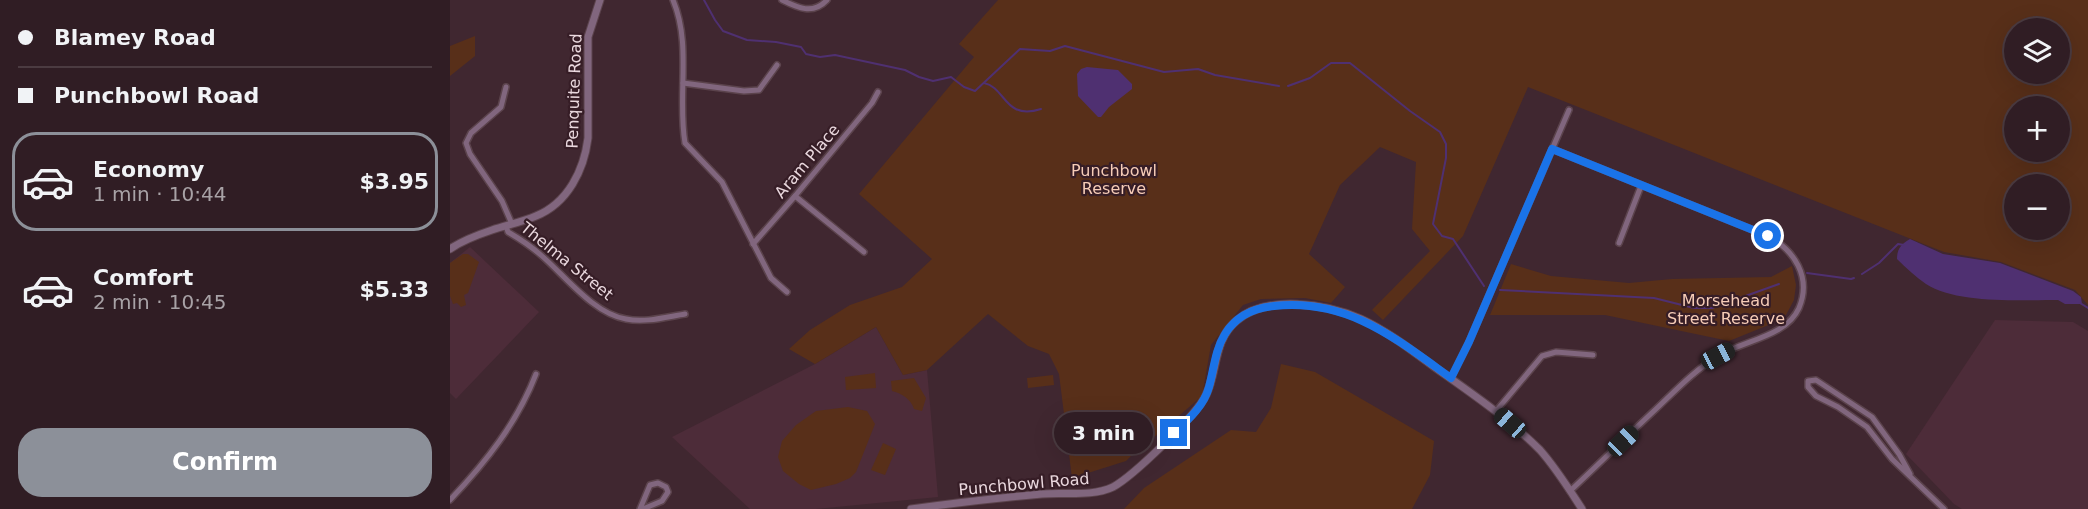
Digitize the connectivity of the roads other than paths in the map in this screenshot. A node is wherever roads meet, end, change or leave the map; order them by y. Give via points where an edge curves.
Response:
1 (600, 0) edge
2 (673, 0) edge
3 (782, 0) edge
4 (827, 0) edge
5 (777, 65) dead end
6 (683, 83) junction
7 (506, 87) dead end
8 (878, 92) dead end
9 (1569, 110) dead end
10 (1552, 149) junction
11 (1641, 186) junction
12 (795, 196) junction
13 (509, 225) junction
14 (1619, 243) dead end
15 (753, 244) junction
16 (450, 249) edge
17 (864, 252) dead end
18 (787, 292) dead end
19 (685, 314) dead end
20 (1593, 355) dead end
21 (536, 374) dead end
22 (1451, 378) junction
23 (1496, 411) junction
24 (1910, 474) junction
25 (1570, 491) junction
26 (450, 500) edge
27 (641, 509) edge
28 (911, 509) edge
29 (1582, 509) edge
30 (1944, 509) edge

1 - 13 street, Penquite Road via 588,37 588,138 583,164 570,188 554,205 537,216
2 - 6 street via 681,29
3 - 4 street via 811,10
5 - 6 street via 759,90
6 - 15 street via 685,143 722,182
7 - 13 street via 501,107 471,133 466,143 502,201
8 - 12 street, Aram Place
9 - 10 street
10 - 11 street
10 - 22 street
11 - 14 street
11 - 25 street via 1780,243 1798,262 1802,278 1799,308 1777,331 1734,347 1698,369
12 - 15 street, Aram Place
12 - 17 street
13 - 16 street, Penquite Road via 466,239
13 - 19 street, Thelma Street via 508,232 540,254 607,312 625,319 648,320
15 - 18 street via 771,278
20 - 23 street via 1556,352 1542,356
21 - 26 street via 498,446
22 - 23 street, Punchbowl Road
22 - 28 street, Punchbowl Road via 1373,325 1343,312 1308,305 1260,308 1237,320 1223,337 1209,388 1197,410 1114,486 1094,492
23 - 25 street, Punchbowl Road via 1540,451
24 - 24 street via 1892,459 1867,427 1816,396 1808,381 1815,380 1872,417
24 - 30 street
25 - 29 street, Punchbowl Road
27 - 27 street via 650,485 666,487 668,492 662,501

